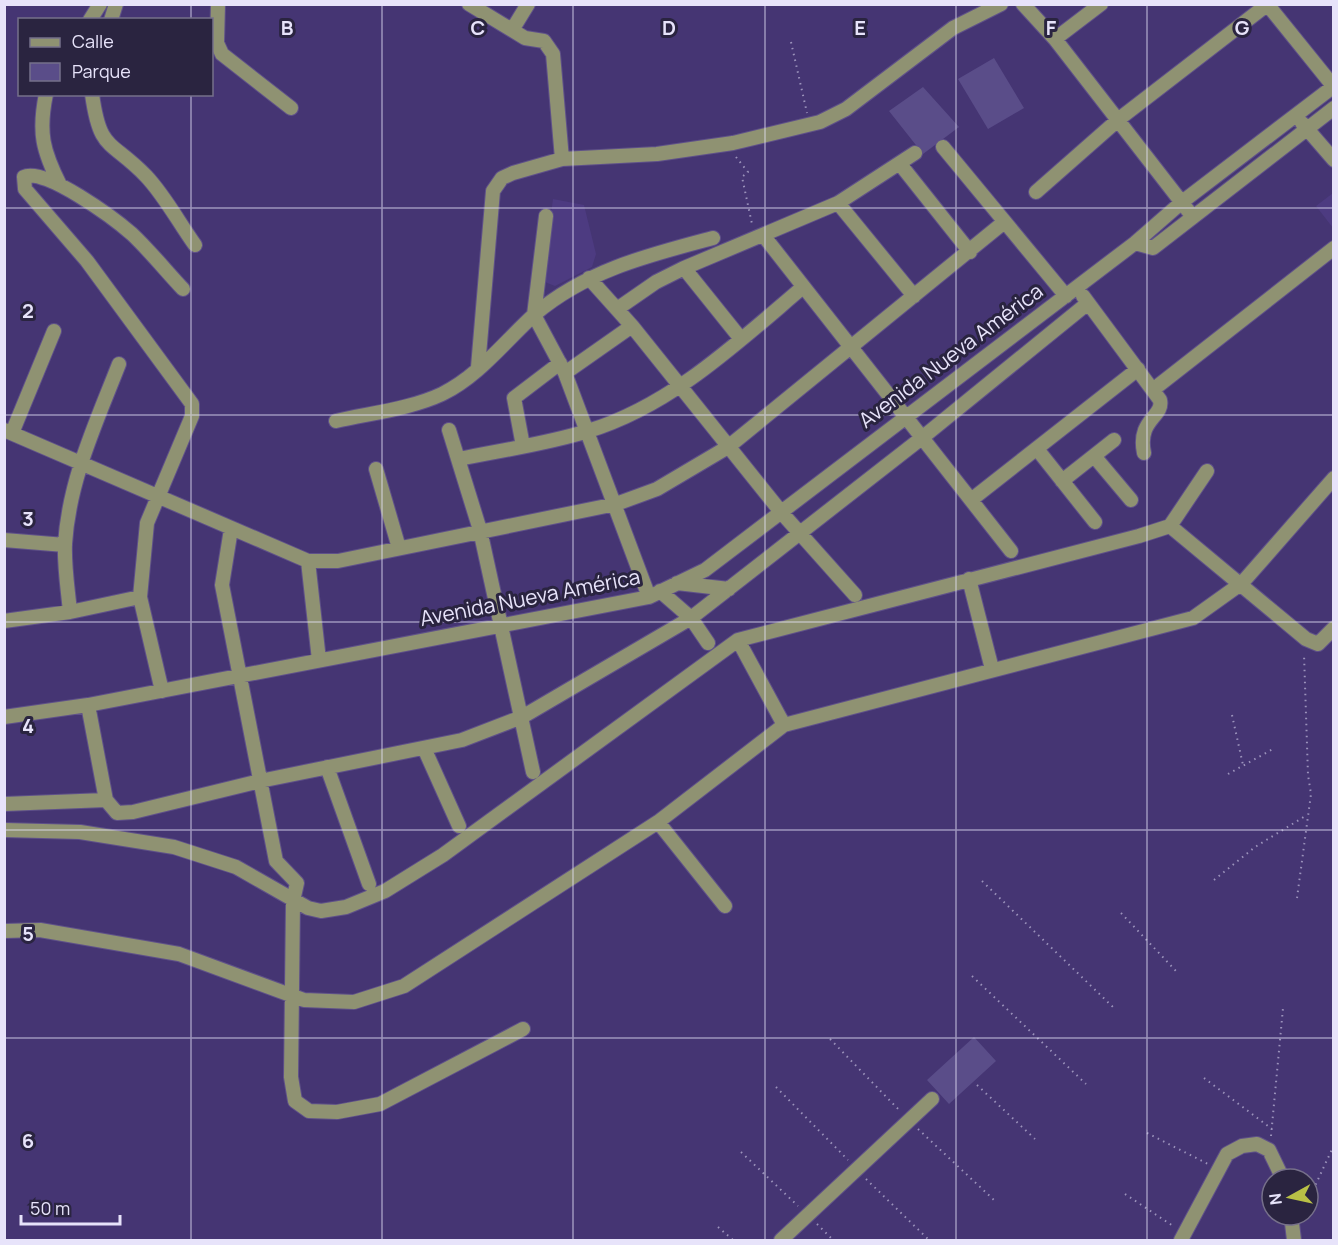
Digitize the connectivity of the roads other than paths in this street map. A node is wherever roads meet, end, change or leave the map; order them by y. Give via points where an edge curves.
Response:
1 (100, 4) edge
2 (219, 4) edge
3 (469, 4) edge
4 (528, 4) edge
5 (1001, 4) edge
6 (1023, 4) edge
7 (1101, 4) edge
8 (1267, 5) edge
9 (91, 18) edge
10 (512, 30) junction
11 (1055, 39) junction
12 (1333, 86) edge
13 (46, 96) edge
14 (92, 96) edge
15 (291, 108) dead end
16 (1334, 108) edge
17 (1297, 116) junction
18 (1119, 119) junction
19 (1307, 129) junction
20 (943, 147) dead end
21 (915, 153) dead end
22 (562, 159) junction
23 (1334, 160) edge
24 (900, 164) junction
25 (60, 185) junction
26 (1036, 192) dead end
27 (1182, 202) junction
28 (838, 203) junction
29 (546, 216) dead end
30 (1193, 217) junction
31 (1003, 223) junction
32 (759, 237) junction
33 (713, 238) dead end
34 (1136, 243) junction
35 (195, 245) dead end
36 (1334, 248) edge
37 (970, 252) junction
38 (684, 268) junction
39 (589, 278) junction
40 (803, 287) junction
41 (183, 289) dead end
42 (1071, 291) junction
43 (914, 296) junction
44 (1088, 303) junction
45 (617, 309) junction
46 (534, 315) junction
47 (632, 326) junction
48 (54, 331) dead end
49 (741, 339) junction
50 (852, 348) junction
51 (119, 364) dead end
52 (478, 367) junction
53 (562, 368) junction
54 (1137, 369) junction
55 (1159, 385) dead end
56 (680, 386) junction
57 (907, 416) junction
58 (336, 421) dead end
59 (449, 430) dead end
60 (588, 431) junction
61 (8, 432) edge
62 (923, 437) junction
63 (1114, 440) dead end
64 (523, 446) junction
65 (728, 447) junction
66 (1037, 448) junction
67 (1144, 453) dead end
68 (1095, 456) junction
69 (459, 459) junction
70 (80, 463) junction
71 (376, 469) dead end
72 (1207, 471) dead end
73 (1334, 478) edge
74 (1062, 481) junction
75 (158, 498) junction
76 (971, 500) junction
77 (1131, 500) dead end
78 (616, 504) junction
79 (782, 512) junction
80 (1095, 522) dead end
81 (1170, 526) junction
82 (231, 529) junction
83 (480, 530) junction
84 (801, 533) junction
85 (4, 540) edge
86 (65, 545) junction
87 (399, 548) junction
88 (1011, 551) dead end
89 (308, 561) junction
90 (969, 579) junction
91 (677, 583) junction
92 (1242, 583) junction
93 (729, 589) junction
94 (654, 594) junction
95 (855, 595) dead end
96 (140, 597) junction
97 (70, 612) junction
98 (691, 618) junction
99 (4, 621) edge
100 (502, 625) junction
101 (1334, 628) edge
102 (738, 640) junction
103 (708, 643) dead end
104 (319, 660) junction
105 (992, 669) junction
106 (240, 676) junction
107 (162, 690) junction
108 (88, 705) junction
109 (4, 717) edge
110 (522, 717) junction
111 (784, 725) junction
112 (424, 748) junction
113 (327, 767) junction
114 (533, 772) dead end
115 (260, 781) junction
116 (106, 800) junction
117 (4, 804) edge
118 (658, 822) junction
119 (459, 826) dead end
120 (4, 830) edge
121 (369, 884) dead end
122 (293, 901) junction
123 (725, 906) dead end
124 (4, 931) edge
125 (292, 996) junction
126 (522, 1029) dead end
127 (932, 1099) dead end
128 (1277, 1167) edge
129 (1183, 1237) edge
130 (781, 1240) edge

1 - 9 street
2 - 15 street via 217,43 222,54
3 - 10 street
4 - 10 street
5 - 22 street via 953,28 841,112 809,125 728,144 657,154
6 - 11 street
7 - 11 street
8 - 12 street
8 - 18 street
10 - 22 street via 525,38 544,41 553,54
11 - 18 street
12 - 17 street, Avenida Nueva América
13 - 25 street via 41,137
14 - 35 street via 96,124 105,141 147,177
16 - 19 street
17 - 19 street
17 - 27 street, Avenida Nueva América
18 - 26 street
18 - 27 street
19 - 23 street
19 - 30 street
20 - 31 street
21 - 24 street
22 - 52 street via 502,178 493,191
24 - 28 street
24 - 37 street
25 - 41 street via 132,234
25 - 75 street via 29,174 23,182 192,404 192,416
27 - 30 street
27 - 34 street, Avenida Nueva América
28 - 32 street
28 - 43 street
29 - 46 street
30 - 34 street via 1153,248
31 - 37 street
31 - 42 street
32 - 38 street
32 - 40 street
33 - 39 street via 644,256
34 - 42 street, Avenida Nueva América
36 - 55 street
37 - 43 street
38 - 45 street
38 - 49 street
39 - 45 street
39 - 46 street
40 - 49 street
40 - 50 street
42 - 44 street
42 - 57 street, Avenida Nueva América
43 - 50 street
44 - 54 street
44 - 62 street
45 - 47 street
46 - 52 street
46 - 53 street
47 - 53 street
47 - 56 street
48 - 61 street
49 - 56 street
50 - 57 street
50 - 65 street
51 - 70 street
52 - 58 street via 454,387 428,399
53 - 60 street
53 - 64 street via 514,398
54 - 66 street
54 - 67 street via 1162,405 1144,427
56 - 60 street via 633,413
56 - 65 street
57 - 62 street
57 - 79 street, Avenida Nueva América
59 - 69 street
60 - 64 street
60 - 78 street
61 - 70 street
62 - 76 street
62 - 84 street
63 - 68 street
64 - 69 street
65 - 78 street via 657,489
65 - 79 street
66 - 74 street
66 - 76 street
68 - 74 street
68 - 77 street
69 - 83 street
70 - 75 street
70 - 86 street
71 - 87 street
72 - 81 street
73 - 92 street
74 - 80 street
75 - 82 street
75 - 96 street via 147,523
76 - 88 street
78 - 83 street
78 - 94 street
79 - 84 street
79 - 91 street, Avenida Nueva América via 705,570
81 - 90 street
81 - 92 street
82 - 89 street
82 - 106 street via 222,585
83 - 87 street
83 - 100 street
84 - 93 street
84 - 95 street
85 - 86 street
86 - 97 street
87 - 89 street via 338,561
89 - 104 street
90 - 102 street
90 - 105 street
91 - 93 street
91 - 94 street, Avenida Nueva América
92 - 101 street via 1306,639 1318,644
92 - 105 street via 1193,618
93 - 98 street
94 - 98 street
94 - 100 street, Avenida Nueva América
96 - 97 street
96 - 107 street
97 - 99 street
98 - 103 street
98 - 110 street
100 - 104 street, Avenida Nueva América
100 - 110 street
102 - 111 street
102 - 122 street via 442,855 385,891 346,907 321,911
104 - 106 street, Avenida Nueva América
105 - 111 street
106 - 107 street, Avenida Nueva América
106 - 115 street
107 - 108 street, Avenida Nueva América
108 - 109 street, Avenida Nueva América
108 - 116 street
110 - 112 street via 462,740
110 - 114 street
111 - 118 street
112 - 113 street
112 - 119 street
113 - 115 street
113 - 121 street
115 - 116 street via 133,812 117,813
115 - 122 street via 276,861 297,884
116 - 117 street
118 - 123 street
118 - 125 street via 404,986 354,1002
120 - 122 street via 80,832 174,847 236,867
122 - 125 street
124 - 125 street via 40,930 179,954
125 - 126 street via 291,1077 295,1101 309,1111 337,1112 380,1104
127 - 130 street
128 - 129 street via 1269,1150 1257,1144 1227,1154

